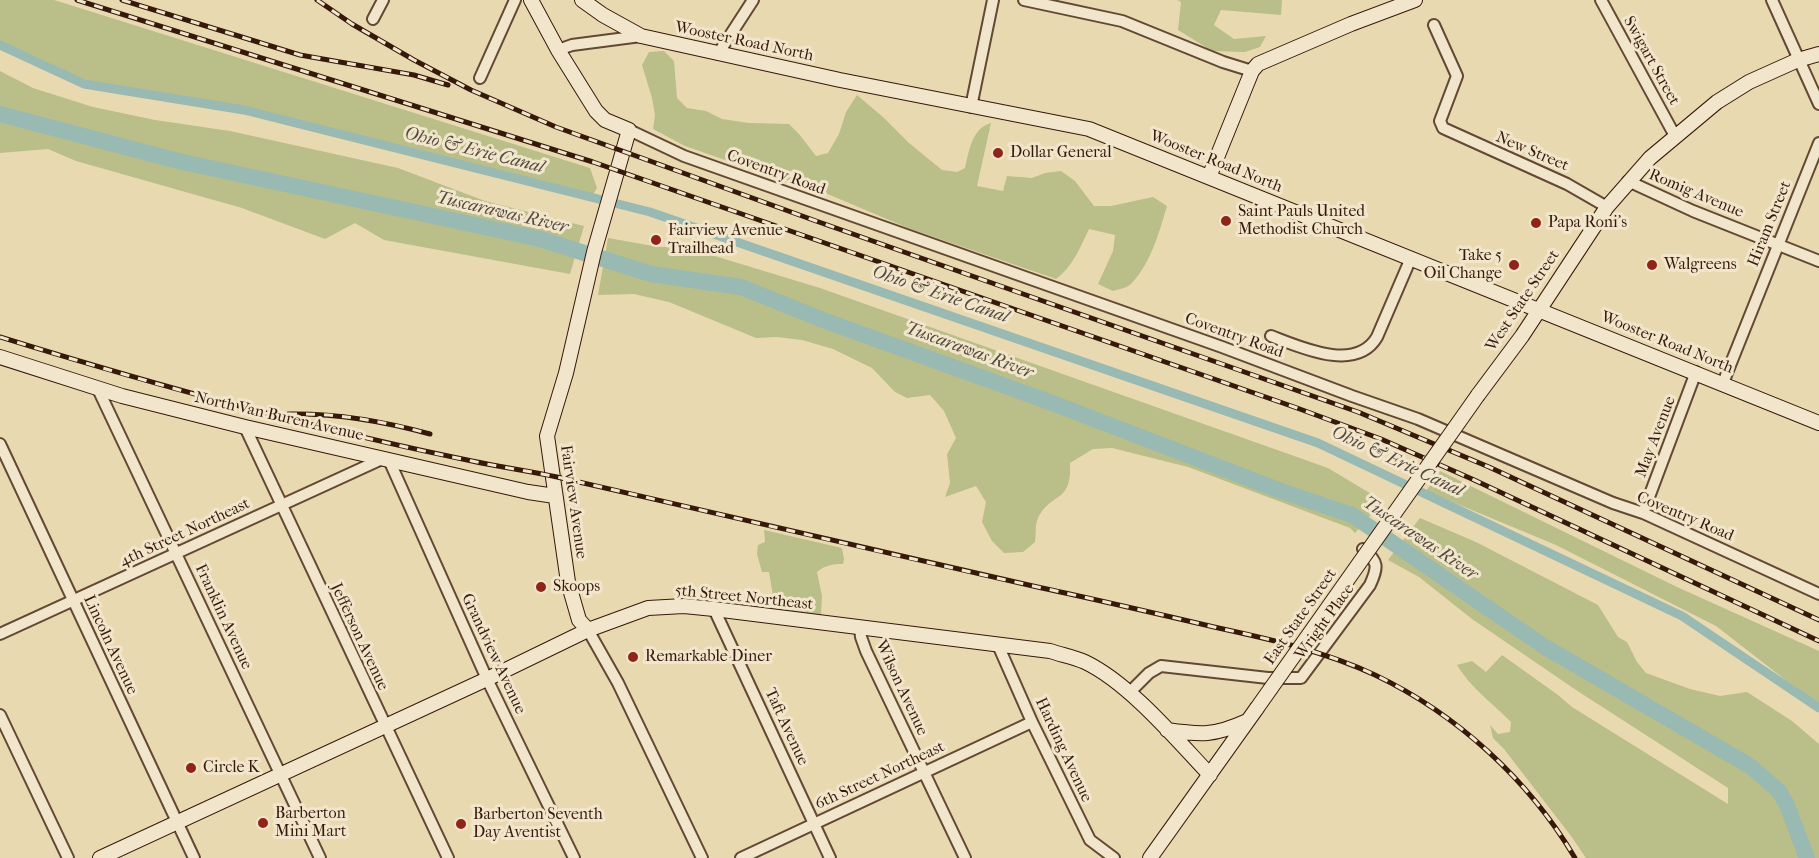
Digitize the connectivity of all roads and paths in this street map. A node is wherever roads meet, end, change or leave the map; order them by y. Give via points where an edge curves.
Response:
1 (383, 0) edge
2 (515, 0) edge
3 (531, 0) edge
4 (582, 0) edge
5 (753, 0) edge
6 (993, 0) edge
7 (1024, 0) edge
8 (1415, 0) edge
9 (1601, 0) edge
10 (1772, 0) edge
11 (373, 19) dead end
12 (1434, 24) dead end
13 (641, 36) junction
14 (558, 50) junction
15 (718, 54) junction
16 (1819, 54) edge
17 (1798, 60) junction
18 (1252, 71) junction
19 (480, 78) dead end
20 (1818, 102) edge
21 (971, 107) junction
22 (629, 130) junction
23 (1675, 136) junction
24 (1819, 143) edge
25 (1209, 177) junction
26 (1628, 181) junction
27 (1607, 207) junction
28 (1778, 244) junction
29 (1412, 258) junction
30 (1819, 261) edge
31 (1538, 309) junction
32 (1271, 336) dead end
33 (0, 357) edge
34 (1696, 372) junction
35 (1723, 383) junction
36 (98, 389) junction
37 (1478, 395) joint
38 (1819, 423) edge
39 (245, 427) junction
40 (0, 444) edge
41 (385, 460) junction
42 (555, 496) junction
43 (281, 505) junction
44 (1643, 513) junction
45 (1363, 549) dead end
46 (177, 554) junction
47 (1819, 594) edge
48 (74, 601) junction
49 (714, 609) junction
50 (860, 628) junction
51 (588, 630) junction
52 (0, 634) edge
53 (998, 645) junction
54 (488, 679) junction
55 (1129, 693) junction
56 (0, 716) edge
57 (1249, 721) junction
58 (1032, 722) junction
59 (384, 726) junction
60 (1167, 730) junction
61 (923, 772) junction
62 (281, 775) junction
63 (1210, 775) junction
64 (177, 823) junction
65 (814, 824) junction
66 (68, 858) edge
67 (100, 858) edge
68 (194, 858) edge
69 (320, 858) edge
70 (448, 858) edge
71 (574, 858) edge
72 (702, 858) edge
73 (741, 858) edge
74 (830, 858) edge
75 (965, 858) edge
76 (1114, 858) edge
77 (1150, 858) edge

1 - 11 street
2 - 19 street
3 - 14 main road
4 - 13 main road, Wooster Road North
5 - 15 street
6 - 21 street
7 - 18 street via 1122,21
8 - 18 main road via 1267,59
9 - 23 street, Swigart Street
10 - 17 street
12 - 27 street, New Street via 1457,76 1440,121 1443,128 1567,184
13 - 14 street
13 - 15 main road, Wooster Road North
14 - 22 main road via 596,111 605,120
15 - 21 main road, Wooster Road North
16 - 17 main road, West State Street
17 - 20 street
17 - 23 main road, West State Street via 1749,82
18 - 25 main road
21 - 25 main road, Wooster Road North via 1089,129
22 - 42 main road, Fairview Avenue via 547,436
22 - 44 street, Coventry Road via 694,160 1418,419
23 - 26 main road, West State Street
24 - 28 street, Hiram Street
25 - 29 main road, Wooster Road North
26 - 27 main road, West State Street
26 - 28 street, Romig Avenue
27 - 31 main road, West State Street
28 - 30 street, Romig Avenue
28 - 35 street, Hiram Street
29 - 31 main road, Wooster Road North
29 - 32 street via 1370,348 1344,355 1323,354
31 - 34 main road, Wooster Road North
31 - 37 main road, West State Street
33 - 36 main road, North Van Buren Avenue
34 - 35 main road, Wooster Road North
34 - 44 street, May Avenue
35 - 38 main road, Wooster Road North
36 - 39 main road, North Van Buren Avenue
36 - 46 street, Franklin Avenue
37 - 57 main road, East State Street, bridge
39 - 41 main road, North Van Buren Avenue
39 - 43 street, Jefferson Avenue
40 - 48 street, Lincoln Avenue
41 - 42 main road, North Van Buren Avenue
41 - 43 street, 4th Street Northeast
41 - 54 street, Grandview Avenue
42 - 51 main road, Fairview Avenue via 571,595 579,620
43 - 46 street, 4th Street Northeast
43 - 59 street, Jefferson Avenue
44 - 47 street, Coventry Road
45 - 55 street, Wright Place via 1376,563 1377,571 1301,678 1161,666
46 - 48 street, 4th Street Northeast
46 - 62 street, Franklin Avenue
48 - 52 street, 4th Street Northeast
48 - 64 street, Lincoln Avenue
49 - 50 main road, 5th Street Northeast
49 - 51 main road, 5th Street Northeast via 648,608
49 - 65 street, Taft Avenue
50 - 53 main road, 5th Street Northeast
50 - 61 street, Wilson Avenue via 866,651
51 - 54 main road, 5th Street Northeast
51 - 72 street, Fairview Avenue via 618,683
53 - 55 main road, 5th Street Northeast via 1050,651 1077,659
53 - 58 street, Harding Avenue
54 - 59 main road, 5th Street Northeast
54 - 71 street, Grandview Avenue
55 - 60 main road, 5th Street Northeast
56 - 66 street
57 - 60 main road via 1215,734
57 - 63 main road, East State Street
58 - 61 street, 6th Street Northeast
58 - 76 street, Harding Avenue via 1090,840
59 - 62 main road, 5th Street Northeast
59 - 70 street, Jefferson Avenue
60 - 63 main road, 5th Street Northeast
61 - 65 street, 6th Street Northeast
61 - 75 street, Wilson Avenue
62 - 64 main road, 5th Street Northeast
62 - 69 street, Franklin Avenue
63 - 77 main road, East State Street
64 - 67 main road, 5th Street Northeast
64 - 68 street, Lincoln Avenue
65 - 73 street, 6th Street Northeast
65 - 74 street, Taft Avenue

